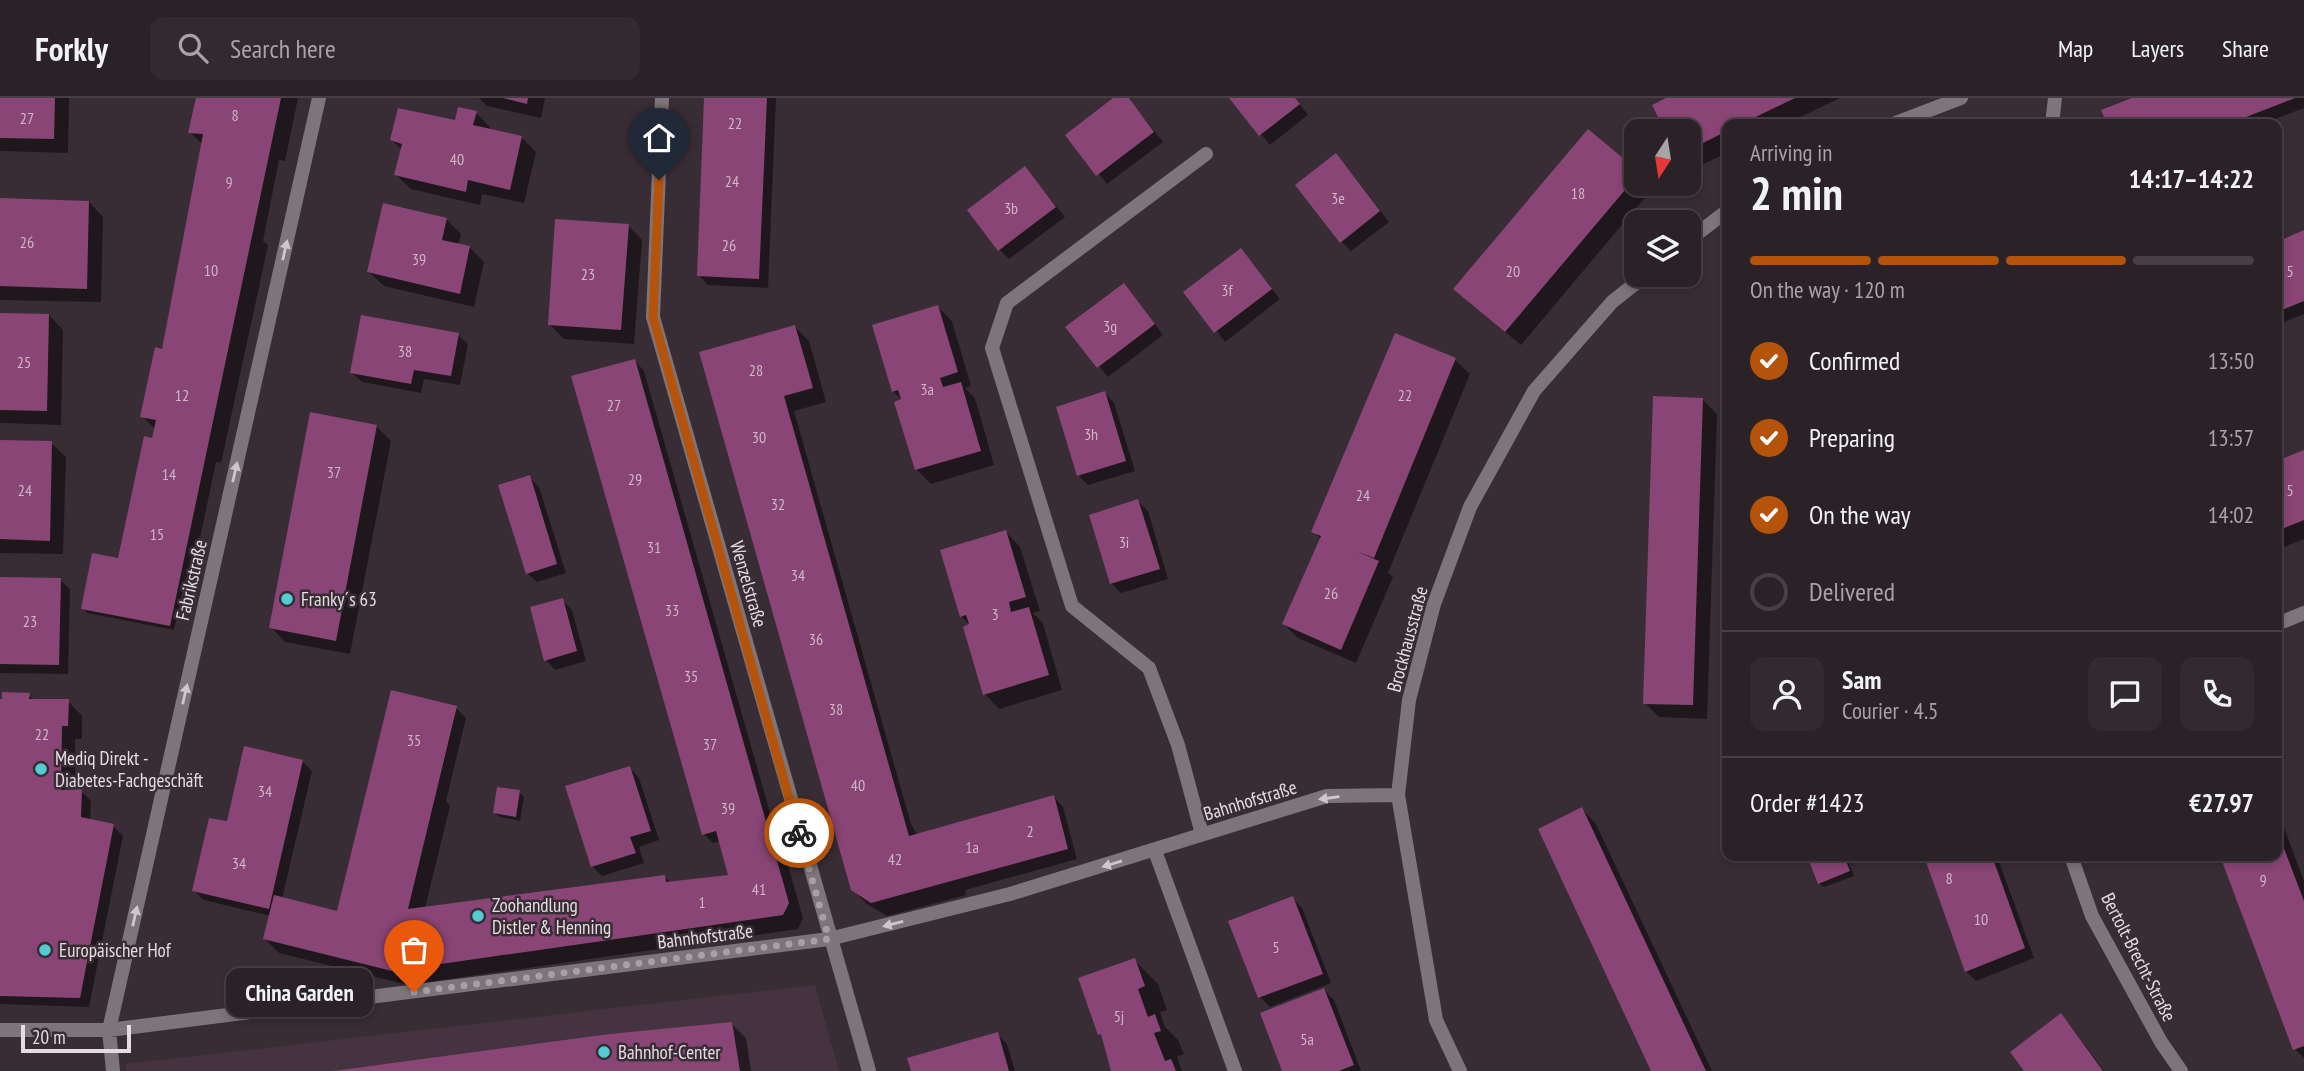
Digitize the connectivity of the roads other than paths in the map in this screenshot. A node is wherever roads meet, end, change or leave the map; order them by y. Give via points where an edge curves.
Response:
1 (319, 98) edge
2 (662, 98) edge
3 (1961, 98) edge
4 (2055, 98) edge
5 (1906, 119) edge
6 (2053, 119) edge
7 (1206, 154) dead end
8 (1722, 215) edge
9 (1701, 231) edge
10 (1631, 287) edge
11 (2304, 613) edge
12 (2282, 622) edge
13 (1398, 795) junction
14 (1202, 835) junction
15 (1155, 851) junction
16 (2073, 861) edge
17 (829, 939) junction
18 (0, 1030) edge
19 (109, 1030) junction
20 (113, 1071) edge
21 (869, 1071) edge
22 (1235, 1071) edge
23 (1460, 1071) edge
24 (2181, 1071) edge

19 -> 1 street, Fabrikstraße
2 - 17 street, Wenzelstraße via 653,317
3 - 5 street
4 - 6 street
7 - 14 street via 1007,303 992,348 1072,606 1149,668 1178,745
8 - 9 street
10 - 13 street, Brockhausstraße via 1612,302 1534,391 1470,507 1434,604 1409,700
11 - 12 street
13 -> 14 street, Bahnhofstraße via 1327,796
13 - 23 street, Brockhausstraße via 1436,1020
14 - 15 street, Bahnhofstraße
15 -> 17 street, Bahnhofstraße via 1010,894
15 - 22 street
16 - 24 street, Bertolt-Brecht-Straße via 2092,916
17 - 19 street, Bahnhofstraße
17 - 21 street, Wenzelstraße
18 - 19 street, Bahnhofstraße
19 - 20 street, Fabrikstraße

